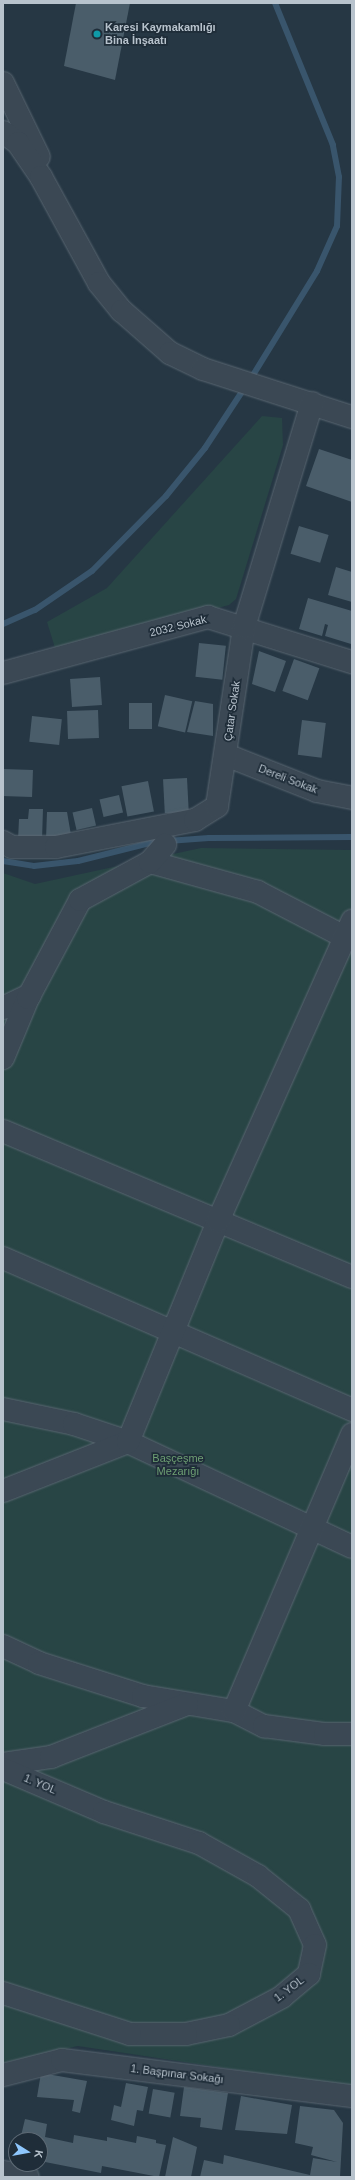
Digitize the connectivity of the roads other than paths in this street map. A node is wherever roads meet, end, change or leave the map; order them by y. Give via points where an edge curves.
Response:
1 (3, 83) edge
2 (3, 132) edge
3 (72, 233) junction
4 (312, 403) junction
5 (352, 417) edge
6 (244, 627) junction
7 (352, 662) edge
8 (3, 673) edge
9 (226, 755) junction
10 (352, 798) edge
11 (3, 842) edge
12 (165, 845) dead end
13 (150, 862) junction
14 (348, 929) edge
15 (30, 995) junction
16 (3, 1008) edge
17 (3, 1058) edge
18 (3, 1130) edge
19 (218, 1221) junction
20 (3, 1258) edge
21 (352, 1277) edge
22 (171, 1333) junction
23 (3, 1409) edge
24 (352, 1410) edge
25 (352, 1434) edge
26 (128, 1442) junction
27 (3, 1491) edge
28 (311, 1529) junction
29 (352, 1547) edge
30 (3, 1646) edge
31 (188, 1703) junction
32 (234, 1711) junction
33 (352, 1734) edge
34 (3, 1764) edge
35 (3, 1769) edge
36 (3, 1993) edge
37 (3, 2075) edge
38 (352, 2096) edge
39 (3, 2172) edge
40 (28, 2177) edge

1 - 3 street via 66,212
2 - 3 street via 18,143
3 - 4 street via 99,283 122,311 170,353 203,369
4 - 5 street
4 - 6 street, Çatar Sokak
6 - 7 street, 2032 Sokak
6 - 8 street, 2032 Sokak via 208,617
6 - 9 street, Çatar Sokak
9 - 10 street, Dereli Sokak via 317,791
9 - 11 street, Çatar Sokak via 217,806 195,820 56,847 12,846
12 - 13 street
13 - 14 street via 258,892
13 - 15 street via 80,900
14 - 19 street
15 - 16 street
15 - 17 street
18 - 19 street
19 - 21 street
19 - 22 street
20 - 22 street
22 - 24 street
22 - 26 street
23 - 26 street via 74,1424
25 - 28 street
26 - 27 street
26 - 28 street
28 - 29 street
28 - 32 street
30 - 31 street via 39,1664 143,1696
31 - 32 street
31 - 34 street via 51,1757
32 - 33 street via 264,1726 325,1734
35 - 36 street, 1. YOL via 104,1812 199,1843 258,1876 299,1909 315,1945 309,1974 282,1997 229,2025 186,2034 130,2034
37 - 38 street, 1. Başpınar Sokağı via 62,2060
39 - 40 street

